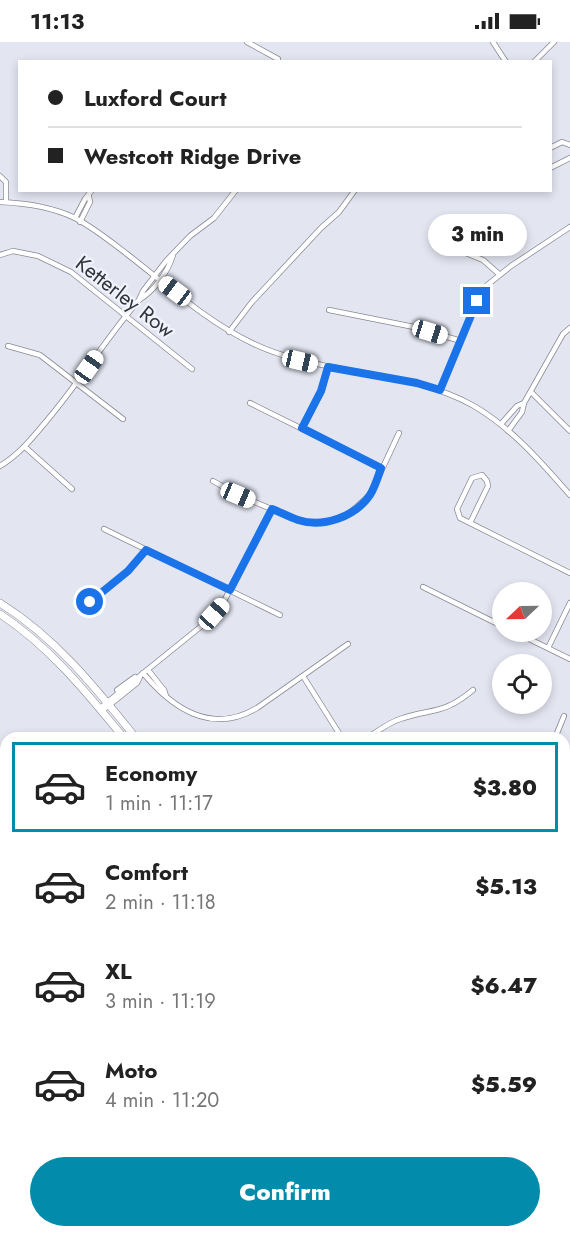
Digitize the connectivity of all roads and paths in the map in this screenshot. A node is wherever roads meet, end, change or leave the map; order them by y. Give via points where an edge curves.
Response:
1 (493, 42) edge
2 (554, 42) edge
3 (251, 43) edge
4 (278, 59) dead end
5 (505, 60) edge
6 (536, 60) edge
7 (570, 145) edge
8 (552, 147) edge
9 (570, 158) edge
10 (552, 167) edge
11 (0, 176) edge
12 (91, 192) edge
13 (235, 192) edge
14 (354, 192) edge
15 (89, 196) junction
16 (3, 202) edge
17 (75, 218) junction
18 (81, 222) junction
19 (570, 227) edge
20 (451, 247) dead end
21 (0, 255) edge
22 (499, 274) junction
23 (158, 278) junction
24 (329, 310) dead end
25 (125, 317) junction
26 (570, 328) edge
27 (229, 332) junction
28 (461, 341) junction
29 (8, 346) dead end
30 (328, 367) junction
31 (192, 369) dead end
32 (77, 384) junction
33 (440, 390) junction
34 (531, 392) junction
35 (250, 403) dead end
36 (524, 403) junction
37 (123, 419) dead end
38 (501, 424) junction
39 (302, 428) junction
40 (508, 430) junction
41 (570, 431) edge
42 (399, 433) dead end
43 (25, 447) junction
44 (0, 466) edge
45 (381, 468) junction
46 (213, 481) dead end
47 (72, 489) dead end
48 (570, 495) edge
49 (272, 509) junction
50 (470, 523) junction
51 (104, 529) dead end
52 (146, 550) junction
53 (570, 573) edge
54 (423, 587) dead end
55 (230, 590) junction
56 (90, 602) dead end
57 (0, 603) edge
58 (570, 603) edge
59 (0, 614) edge
60 (280, 615) dead end
61 (492, 621) edge
62 (535, 642) edge
63 (348, 644) dead end
64 (548, 648) junction
65 (570, 659) edge
66 (146, 671) junction
67 (303, 676) junction
68 (473, 690) dead end
69 (107, 702) junction
70 (100, 708) junction
71 (564, 716) dead end
72 (119, 732) edge
73 (131, 732) edge
74 (338, 732) edge
75 (378, 732) edge
76 (557, 732) edge

1 - 5 street
2 - 6 street
3 - 4 street
7 - 8 street via 562,142
9 - 10 street
11 - 16 street via 6,182
12 - 15 street
13 - 23 street via 222,210 183,243
14 - 27 street
15 - 17 street
15 - 18 street
16 - 17 street via 34,205
17 - 18 street
18 - 23 street
19 - 22 street
20 - 22 street via 483,260
21 - 25 street, Ketterley Row via 13,251 38,256 63,268
22 - 28 street via 477,301
23 - 25 street
23 - 27 street
24 - 28 street
25 - 31 street, Ketterley Row
25 - 32 street
26 - 34 street
27 - 30 street via 278,354
28 - 33 street
29 - 32 street via 40,355
30 - 33 street
30 - 39 street
32 - 37 street
32 - 43 street
33 - 38 street
34 - 36 street
34 - 41 street
35 - 39 street
36 - 38 street
36 - 40 street
38 - 40 street
39 - 45 street
40 - 48 street
42 - 45 street
43 - 44 street
43 - 47 street
45 - 49 street via 370,495 346,516 321,523 300,521
46 - 49 street
49 - 55 street
50 - 50 street via 488,486 482,476 472,478 457,509 459,517
50 - 53 street
51 - 52 street
52 - 55 street
52 - 56 street via 128,571
54 - 61 street
55 - 60 street
55 - 66 street via 204,624
57 - 69 main road via 46,636
58 - 64 street
59 - 70 main road via 54,657
62 - 64 street
63 - 67 street
64 - 65 street
66 - 67 street via 178,706 213,719 252,711
66 - 69 street via 137,683
67 - 74 street
68 - 75 street via 444,709 399,719
69 - 70 street
69 - 73 main road
70 - 72 main road
71 - 76 street

